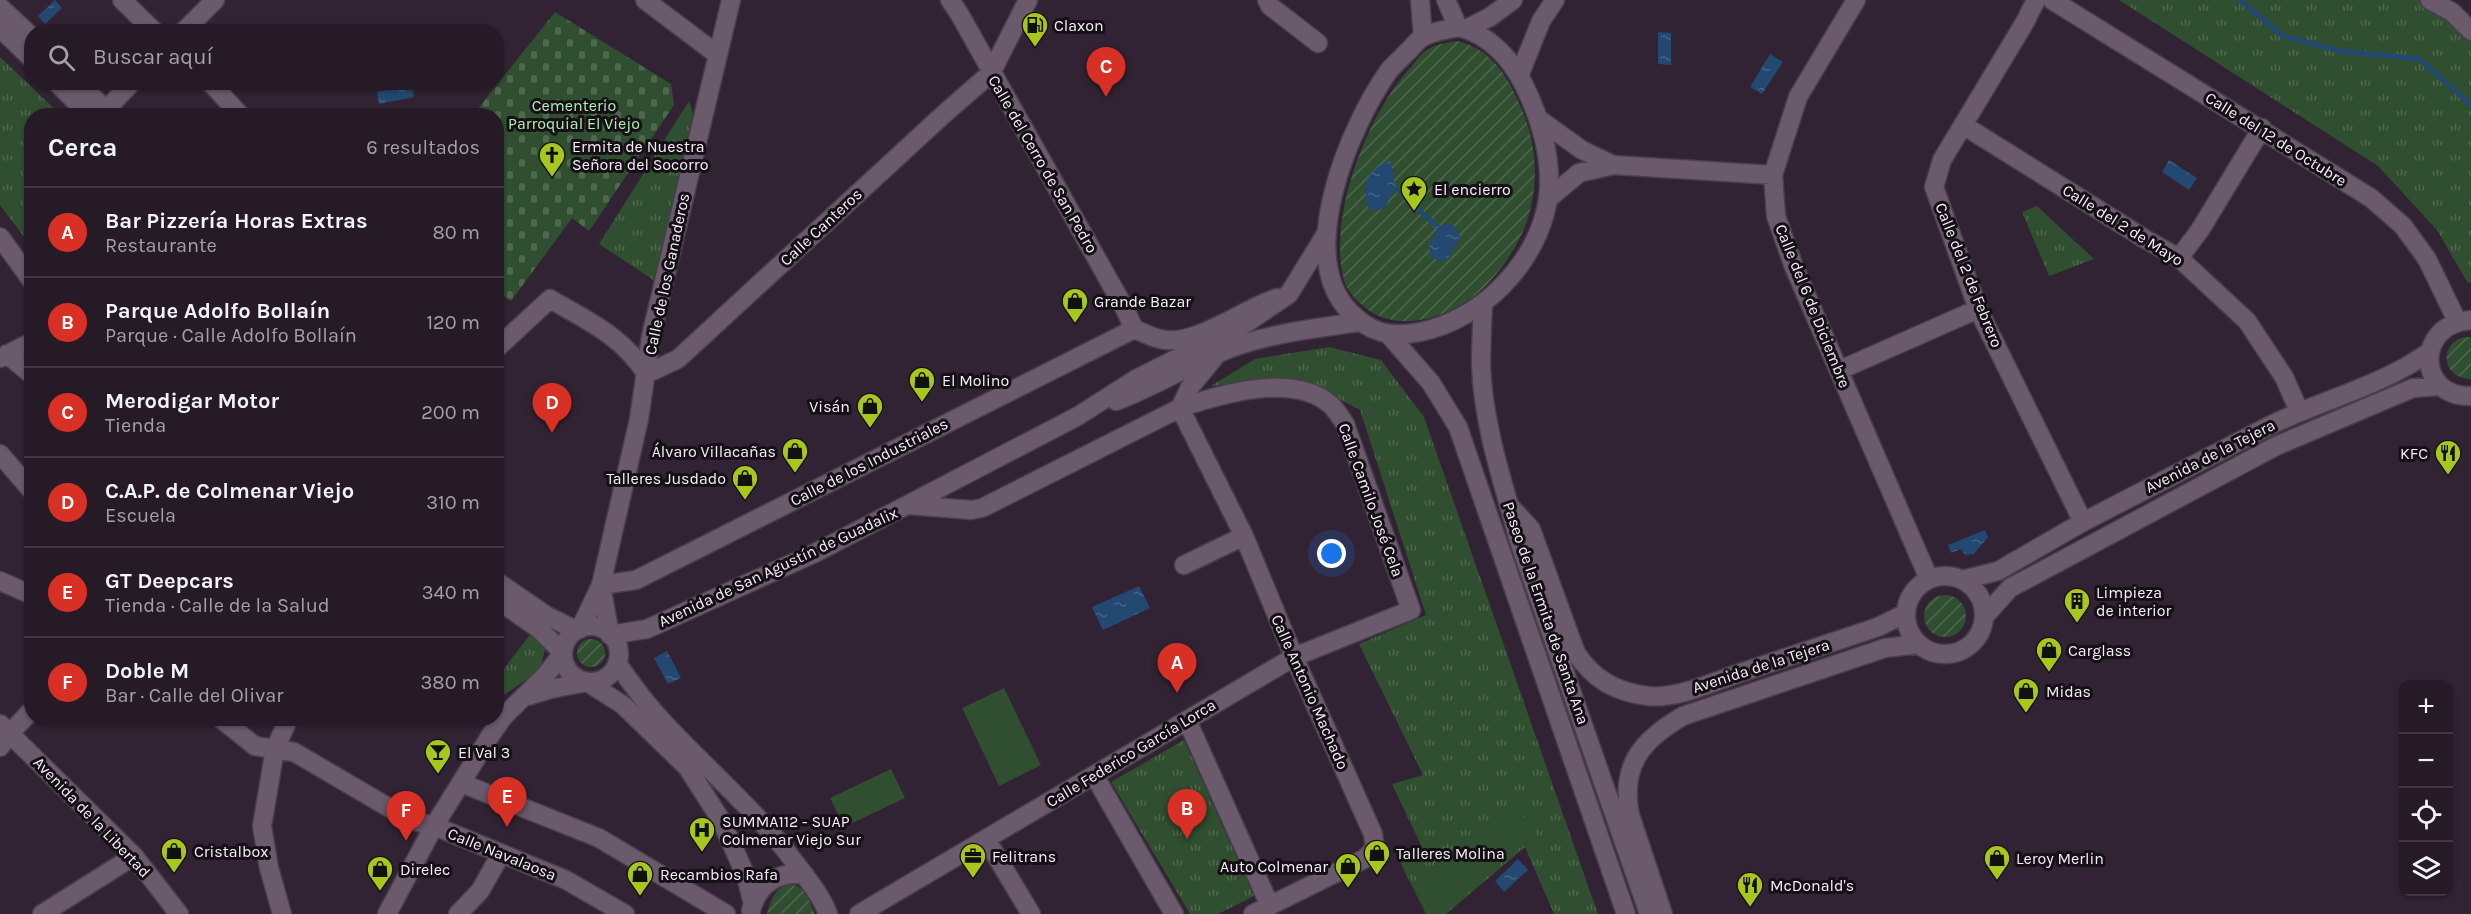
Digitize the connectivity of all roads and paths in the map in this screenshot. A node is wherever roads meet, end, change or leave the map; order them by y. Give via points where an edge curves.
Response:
1 (122, 0) edge
2 (215, 0) edge
3 (645, 0) edge
4 (730, 0) edge
5 (950, 0) edge
6 (1028, 0) edge
7 (1267, 0) edge
8 (1420, 0) edge
9 (1446, 0) edge
10 (1513, 0) edge
11 (1555, 0) edge
12 (1856, 0) edge
13 (2036, 0) edge
14 (2052, 0) edge
15 (2430, 0) edge
16 (0, 7) edge
17 (147, 24) edge
18 (191, 24) edge
19 (0, 28) edge
20 (1462, 28) junction
21 (24, 30) edge
22 (2471, 31) edge
23 (1423, 37) junction
24 (1318, 43) dead end
25 (24, 51) edge
26 (718, 55) junction
27 (991, 73) junction
28 (1519, 75) junction
29 (68, 90) edge
30 (84, 90) edge
31 (124, 90) edge
32 (217, 90) edge
33 (93, 108) edge
34 (98, 108) edge
35 (108, 108) edge
36 (234, 108) edge
37 (1540, 120) junction
38 (1963, 125) junction
39 (2262, 128) junction
40 (1613, 165) junction
41 (1773, 175) junction
42 (1548, 199) junction
43 (1327, 232) junction
44 (0, 237) edge
45 (2179, 258) junction
46 (24, 270) edge
47 (1289, 294) junction
48 (1483, 305) junction
49 (1978, 309) junction
50 (2464, 320) edge
51 (1359, 322) junction
52 (1134, 329) junction
53 (1390, 336) junction
54 (504, 342) edge
55 (24, 346) edge
56 (2429, 352) junction
57 (1216, 354) junction
58 (4, 356) edge
59 (24, 370) edge
60 (1839, 370) junction
61 (646, 374) junction
62 (2440, 386) junction
63 (2471, 396) edge
64 (1180, 408) junction
65 (2299, 411) junction
66 (1078, 416) junction
67 (0, 454) edge
68 (24, 482) edge
69 (909, 505) junction
70 (1509, 505) junction
71 (2083, 522) junction
72 (1244, 536) junction
73 (1184, 565) dead end
74 (1929, 579) junction
75 (1962, 580) junction
76 (0, 581) edge
77 (601, 585) junction
78 (504, 587) edge
79 (24, 592) edge
80 (504, 605) edge
81 (1411, 610) joint
82 (1906, 613) junction
83 (1984, 617) junction
84 (578, 629) junction
85 (647, 629) junction
86 (610, 634) junction
87 (1919, 644) junction
88 (563, 652) junction
89 (1294, 657) junction
90 (617, 663) junction
91 (587, 682) junction
92 (522, 698) junction
93 (504, 710) edge
94 (24, 717) edge
95 (1187, 720) junction
96 (230, 726) edge
97 (285, 726) edge
98 (493, 726) edge
99 (3, 735) edge
100 (275, 749) junction
101 (1094, 775) junction
102 (461, 783) junction
103 (434, 826) junction
104 (986, 839) junction
105 (501, 854) junction
106 (134, 856) junction
107 (805, 875) junction
108 (1270, 906) junction
109 (752, 909) edge
110 (42, 914) edge
111 (179, 914) edge
112 (282, 914) edge
113 (387, 914) edge
114 (458, 914) edge
115 (625, 914) edge
116 (726, 914) edge
117 (828, 914) edge
118 (859, 914) edge
119 (1031, 914) edge
120 (1174, 914) edge
121 (1253, 914) edge
122 (1626, 914) edge
123 (1649, 914) edge
124 (1663, 914) edge

1 - 17 street
2 - 18 street
3 - 26 street
4 - 26 street, Calle de los Ganaderos
5 - 27 street, Calle del Cerro de San Pedro
6 - 27 street
7 - 24 street
8 - 23 street
9 - 20 street
10 - 20 street via 1490,17
11 - 28 street via 1541,21
12 - 41 street, Calle del 6 de Diciembre via 1798,97
13 - 38 street, Calle del 2 de Febrero
14 - 39 street, Calle del 12 de Octubre
15 - 22 street via 2452,12
16 - 21 street
19 - 25 street
20 - 23 street
20 - 28 street via 1489,42 1507,57
23 - 43 street via 1389,71 1359,121 1338,179
26 - 61 street, Calle de los Ganaderos via 651,336
27 - 52 street, Calle del Cerro de San Pedro
27 - 61 street, Calle Canteros via 678,359
28 - 37 street
29 - 33 street
30 - 34 street
31 - 35 street
32 - 36 street
37 - 40 street via 1582,150
37 - 42 street via 1548,158
38 - 45 street, Calle del 2 de Mayo
38 - 49 street, Calle del 2 de Febrero via 1942,160 1935,187
39 - 45 street
39 - 50 street, Calle del 12 de Octubre via 2371,198 2403,226
40 - 41 street
40 - 42 street via 1579,173
41 - 60 street, Calle del 6 de Diciembre via 1776,216
42 - 48 street via 1526,255
43 - 47 street, Avenida de San Agustín de Guadalix
43 - 51 street via 1330,279 1342,305
44 - 46 street
45 - 65 street, Calle del 2 de Mayo via 2247,321 2284,377
47 - 52 street via 1261,303 1190,338 1162,340
47 - 66 street, Avenida de San Agustín de Guadalix via 1245,324 1136,380
48 - 53 street via 1437,329
48 - 70 street, Paseo de la Ermita de Santa Ana via 1481,366 1486,410
49 - 60 street
49 - 71 street, Calle del 2 de Febrero
50 - 56 street via 2441,330
51 - 53 street
51 - 57 street, Avenida de San Agustín de Guadalix via 1267,336
52 - 77 street, Calle de los Industriales via 636,579
53 - 122 street, Paseo de la Ermita de Santa Ana via 1431,383 1458,427
54 - 61 street via 550,299 609,333 636,357
55 - 58 street
56 - 62 street via 2433,375
56 - 65 street, Avenida de la Tejera via 2407,368
57 - 64 street via 1190,387
57 - 66 street, Avenida de San Agustín de Guadalix via 1142,392
58 - 59 street
60 - 74 street, Calle del 6 de Diciembre
61 - 77 street, Calle de los Ganaderos
62 - 63 street via 2463,397
62 - 83 street, Avenida de la Tejera via 2413,388 2276,446 2010,588
64 - 69 street, Avenida de San Agustín de Guadalix via 982,508
64 - 72 street, Calle Antonio Machado
64 - 81 street, Calle Camilo José Cela via 1208,398 1269,388 1294,388 1331,406 1345,424
65 - 71 street, Avenida de la Tejera
66 - 69 street, Avenida de San Agustín de Guadalix
67 - 68 street
69 - 85 street, Avenida de San Agustín de Guadalix via 815,553
70 - 82 street, Avenida de la Tejera via 1531,528 1576,653 1602,681 1626,691 1651,696 1694,690 1878,627
70 - 123 street, Paseo de la Ermita de Santa Ana
71 - 75 street, Avenida de la Tejera via 1998,571
72 - 73 street
72 - 89 street, Calle Antonio Machado
74 - 75 street via 1951,576
74 - 82 street via 1913,593
75 - 83 street via 1979,595
76 - 79 street
77 - 84 street, Calle de los Ganaderos
77 - 86 street, Calle de los Ganaderos
78 - 84 street via 546,616
80 - 88 street via 538,628
81 - 89 street, Calle Federico García Lorca
82 - 87 street
83 - 87 street via 1977,637 1962,650 1942,654
84 - 86 street via 591,626
84 - 88 street
85 - 86 street, Avenida de San Agustín de Guadalix
85 - 90 street, Avenida de San Agustín de Guadalix
86 - 90 street via 616,643
87 - 124 street, Avenida de la Tejera via 1885,648 1694,712 1663,728 1644,745 1628,777 1626,798
88 - 91 street via 567,669
88 - 92 street
89 - 95 street, Calle Federico García Lorca
89 - 108 street, Calle Antonio Machado via 1373,834 1375,849 1364,859
90 - 91 street via 606,678
90 - 107 street via 661,719 748,807
91 - 92 street
91 - 109 street via 623,705 687,767 730,839 746,876
92 - 93 street
94 - 99 street
95 - 101 street, Calle Federico García Lorca
95 - 108 street
96 - 100 street, Calle Navalaosa via 255,746
97 - 100 street
98 - 102 street
99 - 106 street, Avenida de la Libertad
100 - 103 street, Calle Navalaosa via 294,753 410,819
100 - 112 street via 262,826
101 - 104 street, Calle Federico García Lorca
101 - 120 street
102 - 103 street
102 - 116 street via 599,838
103 - 105 street, Calle Navalaosa
103 - 113 street
104 - 118 street, Calle Federico García Lorca
104 - 119 street
105 - 114 street via 480,891
105 - 115 street, Calle Navalaosa via 566,880
106 - 110 street
106 - 111 street, Avenida de la Libertad
107 - 109 street via 793,873 772,879
107 - 117 street
108 - 121 street

